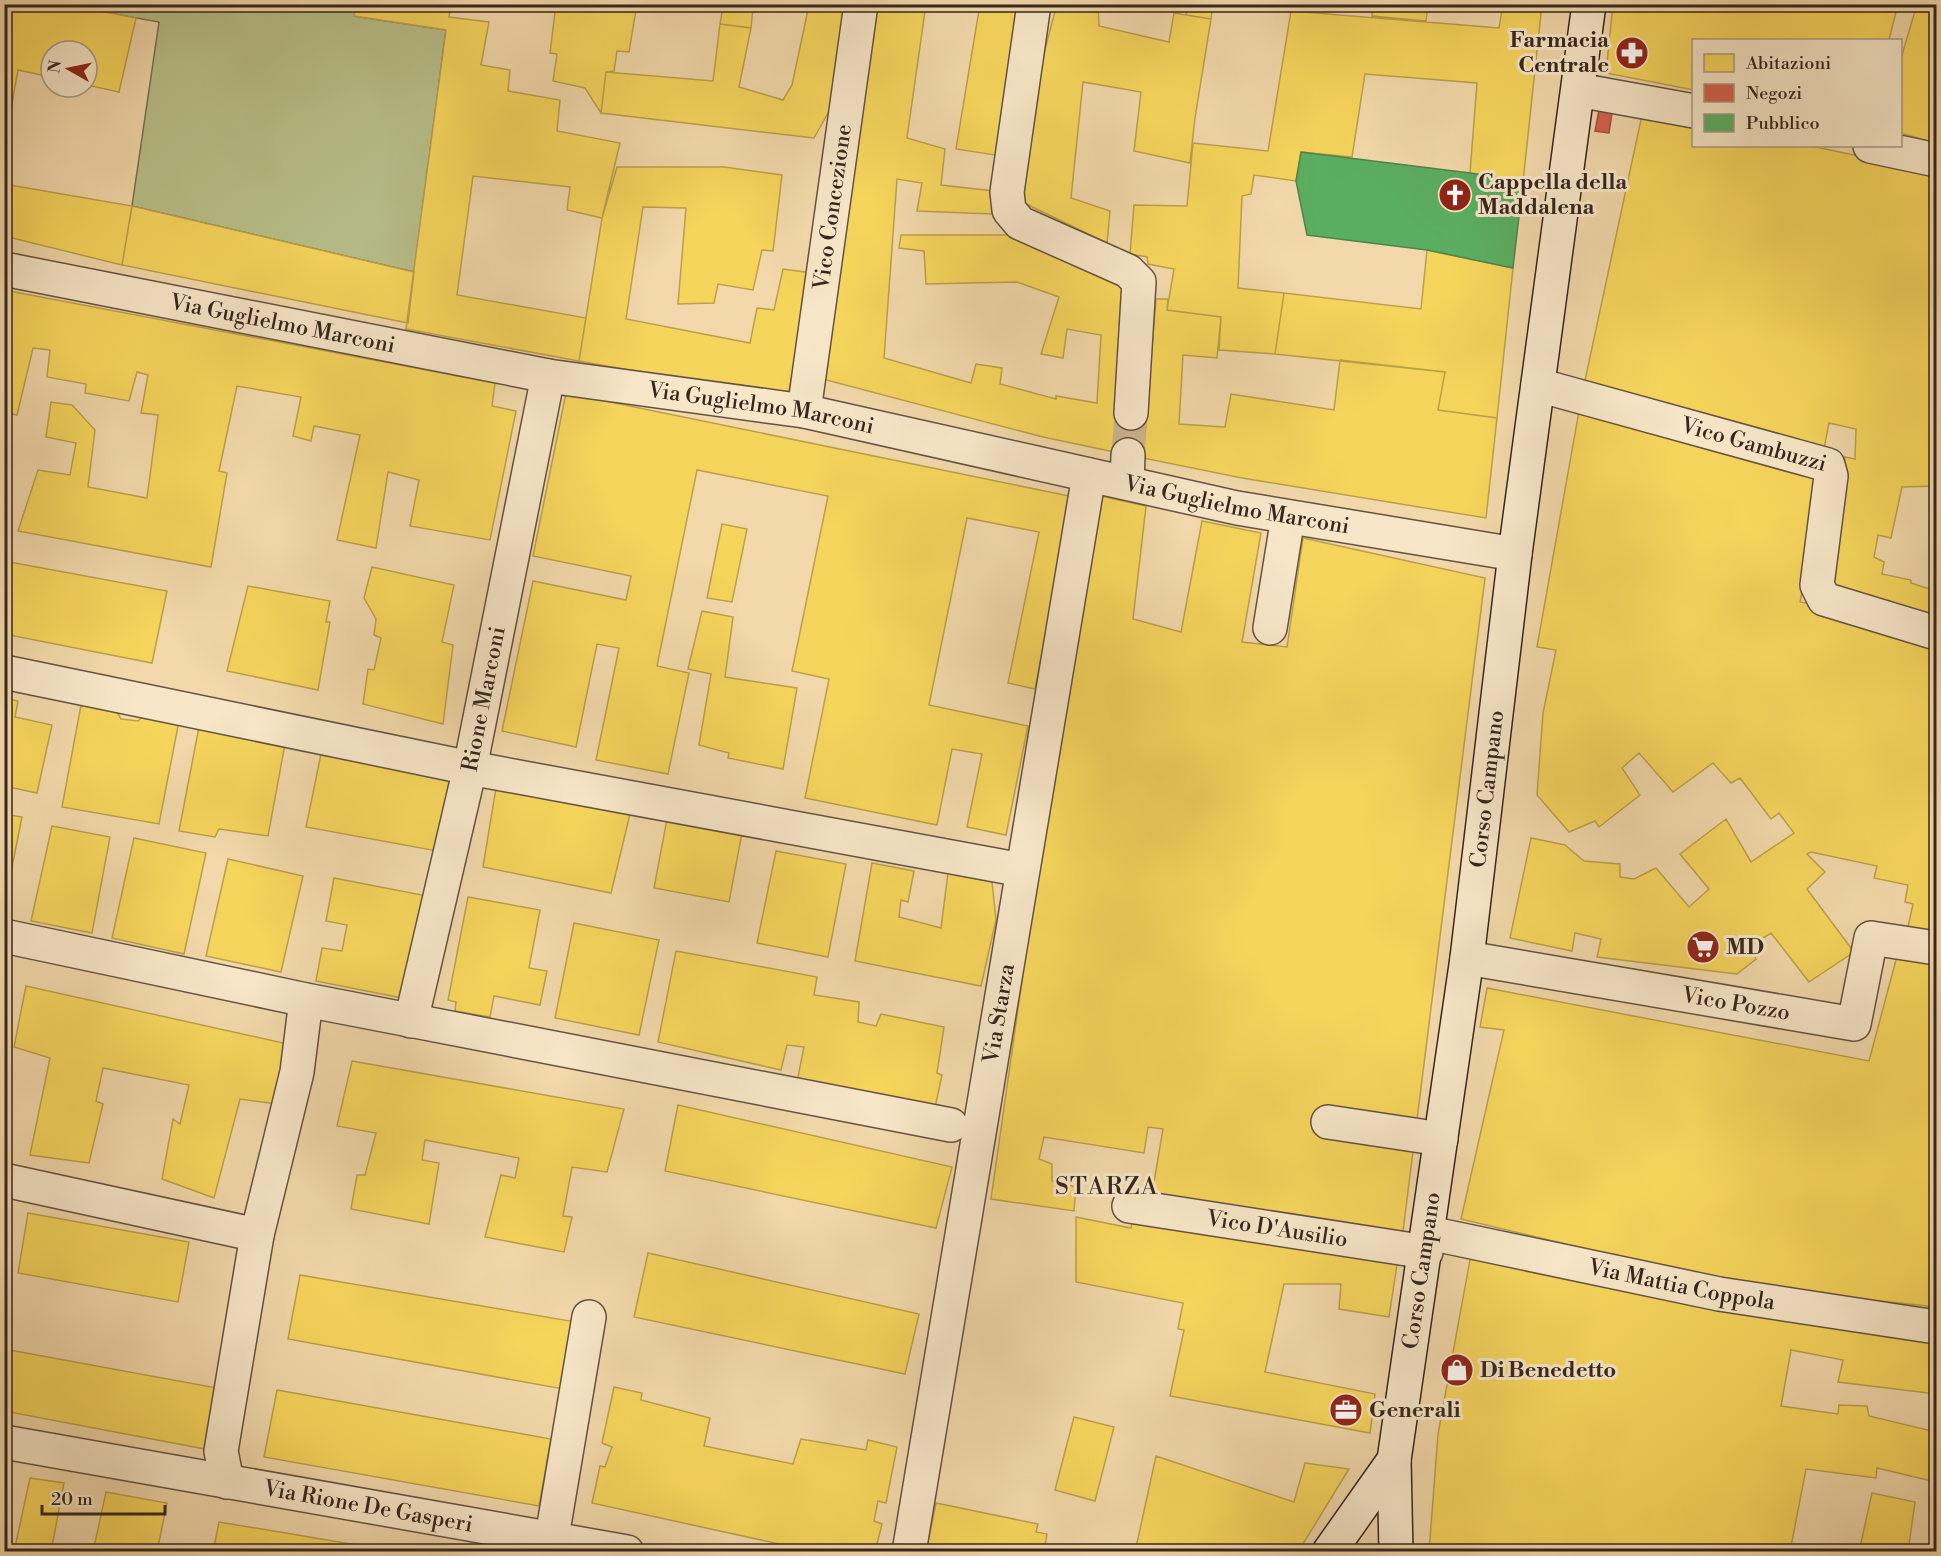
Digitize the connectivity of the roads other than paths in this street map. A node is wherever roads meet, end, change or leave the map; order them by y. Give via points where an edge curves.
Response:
1 (861, 4) edge
2 (1035, 4) edge
3 (1589, 4) edge
4 (1578, 90) junction
5 (1692, 111) edge
6 (1875, 147) edge
7 (1936, 160) edge
8 (4, 269) edge
9 (548, 376) junction
10 (1538, 385) junction
11 (804, 411) junction
12 (1131, 412) tunnel mouth
13 (1089, 475) junction
14 (1288, 517) junction
15 (1515, 554) junction
16 (1270, 628) dead end
17 (1936, 633) edge
18 (4, 672) edge
19 (470, 768) junction
20 (1022, 870) junction
21 (4, 936) edge
22 (1936, 948) edge
23 (1467, 958) junction
24 (306, 1000) junction
25 (411, 1021) junction
26 (1328, 1122) dead end
27 (951, 1125) dead end
28 (1441, 1139) junction
29 (4, 1180) edge
30 (1129, 1206) dead end
31 (257, 1234) junction
32 (1427, 1242) junction
33 (589, 1317) dead end
34 (1936, 1327) edge
35 (4, 1442) edge
36 (1394, 1460) junction
37 (227, 1482) junction
38 (552, 1537) junction
39 (627, 1551) edge
40 (909, 1551) edge
41 (1329, 1551) edge
42 (1396, 1551) edge

1 - 11 street, Vico Concezione
2 - 12 street via 1007,192 1009,210 1020,223 1128,271 1139,282
3 - 4 street, Corso Campano
4 - 5 street
4 - 10 street, Corso Campano
6 - 7 street
8 - 9 street, Via Guglielmo Marconi
9 - 11 street, Via Guglielmo Marconi
9 - 19 street, Rione Marconi
10 - 15 street, Corso Campano
10 - 17 street, Vico Gambuzzi via 1828,465 1831,476 1817,585 1824,599
11 - 13 street, Via Guglielmo Marconi
13 - 14 street, Via Guglielmo Marconi via 1127,469
13 - 20 street, Via Starza
14 - 15 street, Via Guglielmo Marconi
14 - 16 street
15 - 23 street, Corso Campano
18 - 19 street
19 - 20 street
19 - 25 street, Rione Marconi
20 - 40 street, Via Starza
21 - 24 street
22 - 23 street, Vico Pozzo via 1871,938 1854,1024
23 - 28 street, Corso Campano
24 - 25 street
24 - 31 street via 297,1072
25 - 27 street
26 - 28 street
28 - 32 street, Corso Campano
29 - 31 street
30 - 32 street, Vico D'Ausilio
31 - 37 street via 221,1451
32 - 34 street, Via Mattia Coppola via 1719,1294
32 - 36 street, Corso Campano
33 - 38 street
35 - 37 street, Via Rione De Gasperi
36 - 41 street, Corso Campano
36 - 42 street
37 - 38 street, Via Rione De Gasperi
38 - 39 street, Via Rione De Gasperi

